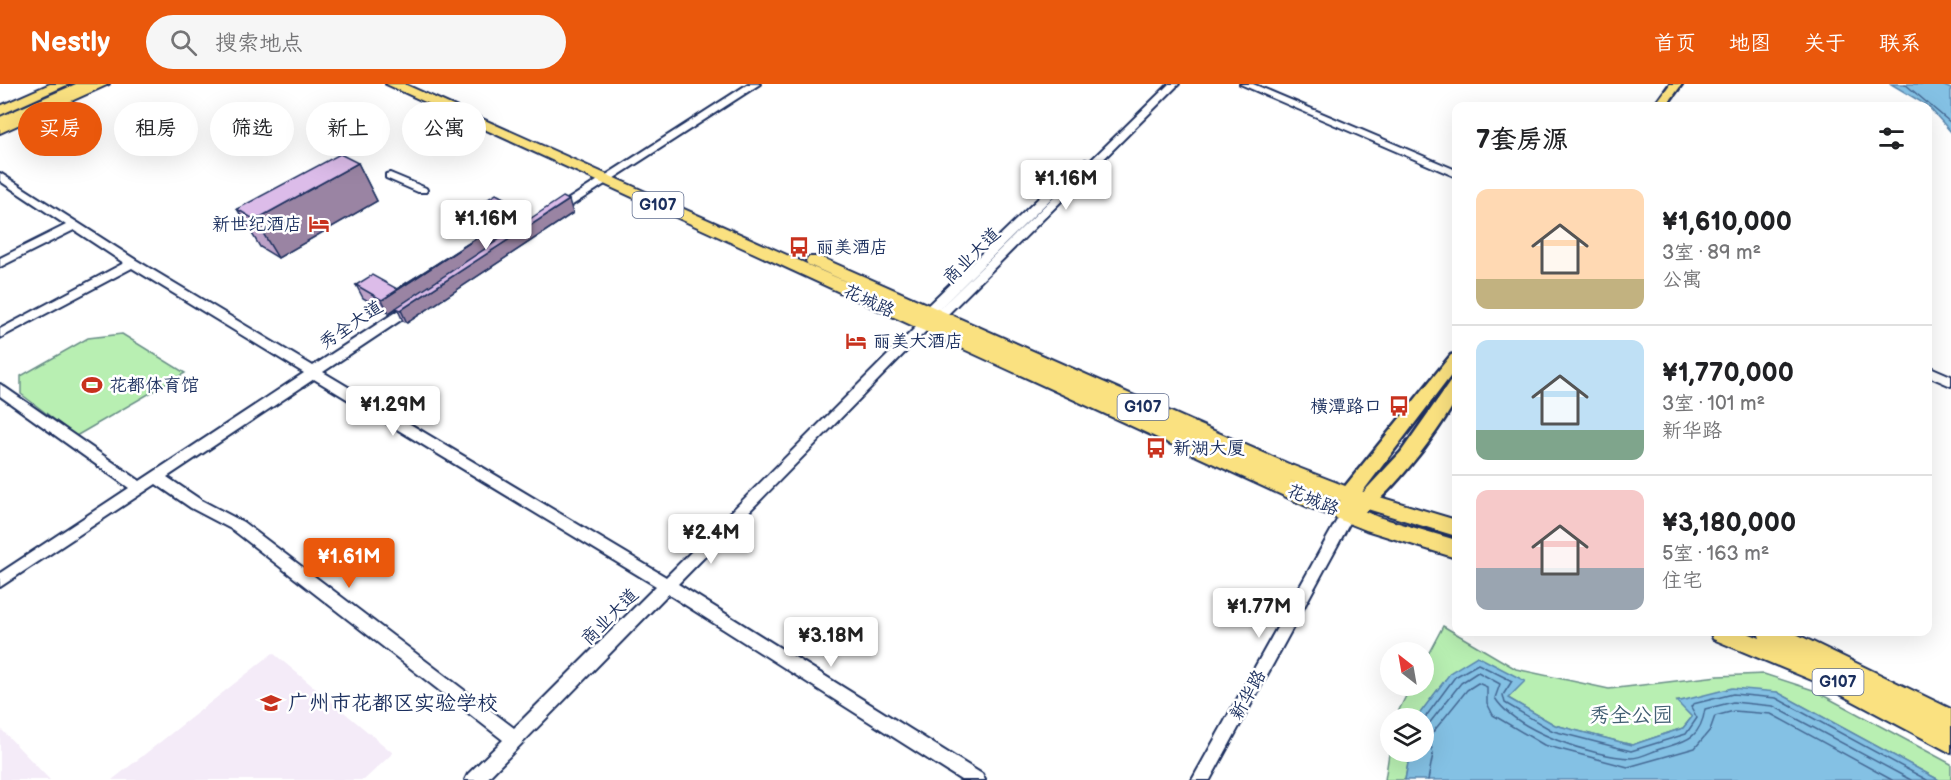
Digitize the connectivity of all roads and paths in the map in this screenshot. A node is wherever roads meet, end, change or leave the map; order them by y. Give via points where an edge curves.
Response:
1 (62, 84) edge
2 (70, 84) edge
3 (78, 84) edge
4 (86, 84) edge
5 (94, 84) edge
6 (102, 84) edge
7 (393, 84) edge
8 (418, 84) edge
9 (755, 84) edge
10 (1162, 84) edge
11 (1174, 84) edge
12 (1245, 84) edge
13 (1664, 84) edge
14 (1676, 84) edge
15 (1652, 102) edge
16 (1663, 102) edge
17 (0, 120) edge
18 (1452, 172) edge
19 (0, 176) edge
20 (390, 176) dead end
21 (609, 176) junction
22 (422, 190) dead end
23 (543, 219) edge
24 (73, 226) junction
25 (0, 263) edge
26 (132, 263) junction
27 (424, 299) edge
28 (930, 318) junction
29 (0, 334) edge
30 (1452, 364) edge
31 (314, 372) junction
32 (1932, 373) edge
33 (1951, 381) edge
34 (0, 389) edge
35 (1452, 391) edge
36 (156, 477) junction
37 (140, 488) junction
38 (1369, 502) junction
39 (1348, 505) junction
40 (1452, 527) edge
41 (1452, 547) edge
42 (0, 581) edge
43 (668, 586) junction
44 (1731, 636) edge
45 (1777, 636) edge
46 (1951, 722) edge
47 (515, 739) junction
48 (1951, 742) edge
49 (474, 780) edge
50 (976, 780) edge
51 (1201, 780) edge

1 - 17 highway
2 - 17 main road
3 - 17 main road
4 - 17 main road
5 - 17 main road
6 - 17 highway
7 - 21 highway, 花城路 / G107
8 - 21 highway, 花城路 / G107
9 - 21 street
10 - 28 street, 商业大道
11 - 28 street, 商业大道
12 - 18 street
13 - 15 main road
14 - 16 main road
19 - 24 street
20 - 22 street
21 - 23 street
21 - 28 highway, 花城路 / G107
24 - 25 street
24 - 26 street
26 - 29 street
26 - 31 street
27 - 31 street, 秀全大道
28 - 39 highway, 花城路 / G107
28 - 43 street, 商业大道
30 - 39 main road, 新华路
31 - 36 street, 秀全大道
31 - 43 street
32 - 33 street
34 - 37 street
35 - 38 main road
36 - 37 street, 秀全大道
36 - 47 street via 238,526
37 - 42 street, 秀全大道
38 - 39 highway, G107
38 - 40 highway, G107
39 - 41 highway, G107
39 - 51 street, 新华路
43 - 47 street, 商业大道
43 - 50 street
44 - 48 highway, G107 via 1827,676
45 - 46 highway, G107
47 - 49 street, 商业大道

